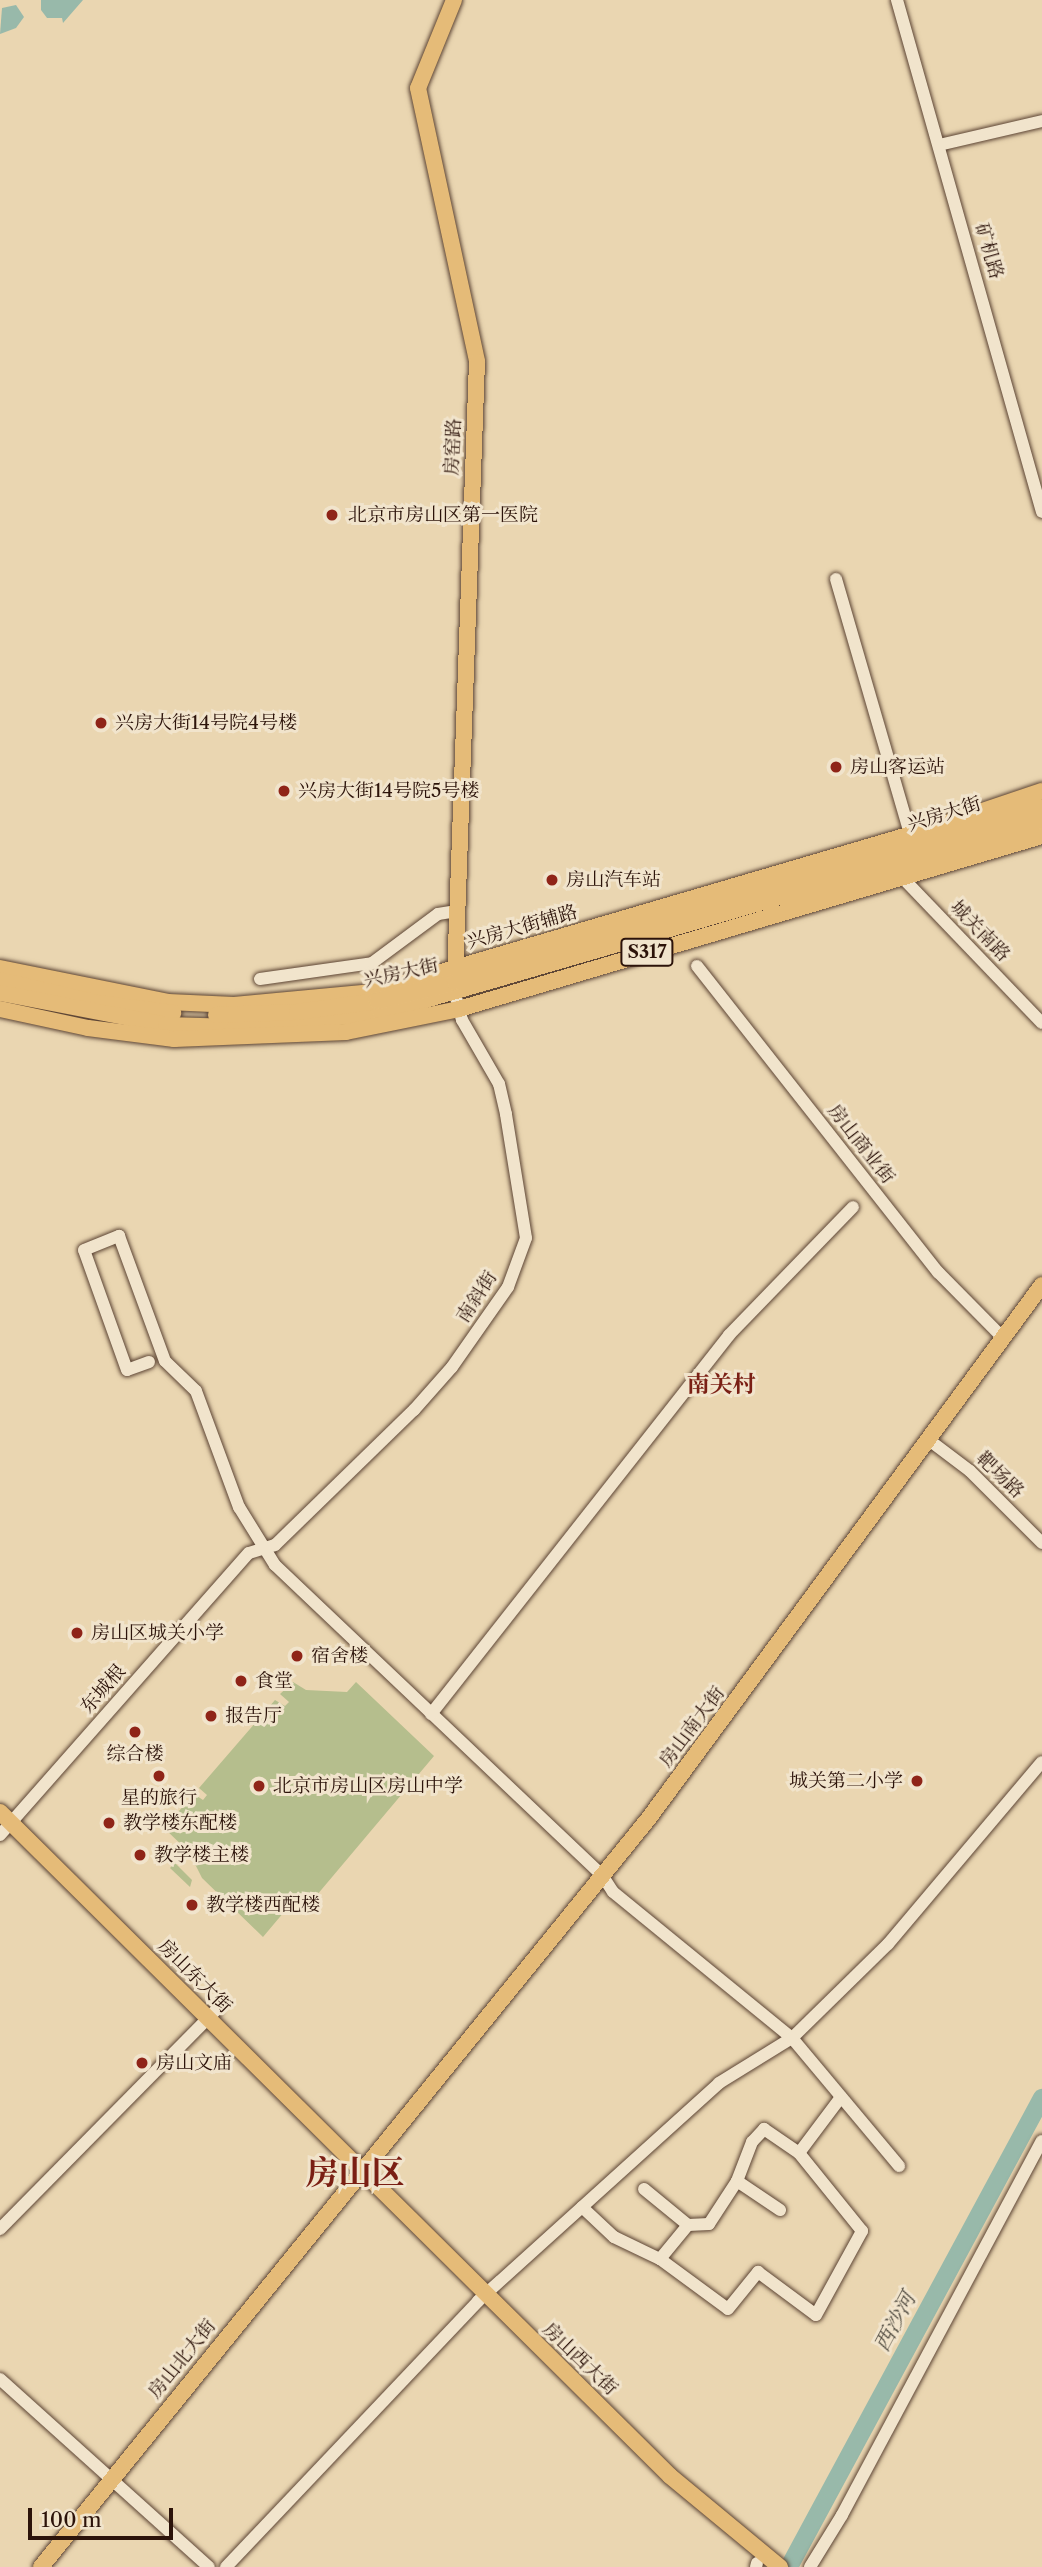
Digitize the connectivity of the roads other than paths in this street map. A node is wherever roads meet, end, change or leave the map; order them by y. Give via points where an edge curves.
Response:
1 (454, 0) edge
2 (897, 0) edge
3 (1042, 121) edge
4 (939, 145) junction
5 (1042, 512) edge
6 (836, 579) dead end
7 (1042, 791) edge
8 (996, 808) junction
9 (1035, 809) edge
10 (1042, 821) edge
11 (910, 833) junction
12 (1042, 836) edge
13 (891, 866) junction
14 (902, 878) junction
15 (457, 911) junction
16 (578, 933) junction
17 (598, 940) junction
18 (697, 966) dead end
19 (0, 968) edge
20 (260, 979) dead end
21 (0, 980) edge
22 (456, 988) junction
23 (0, 993) edge
24 (352, 993) junction
25 (72, 1010) junction
26 (7, 1011) edge
27 (332, 1013) junction
28 (1042, 1023) edge
29 (278, 1025) junction
30 (361, 1029) junction
31 (246, 1040) junction
32 (853, 1207) dead end
33 (1042, 1285) edge
34 (1003, 1338) junction
35 (149, 1362) dead end
36 (929, 1440) junction
37 (1042, 1543) edge
38 (264, 1548) junction
39 (431, 1714) junction
40 (1042, 1762) edge
41 (3, 1825) edge
42 (602, 1875) junction
43 (209, 2018) junction
44 (792, 2038) junction
45 (841, 2097) junction
46 (1042, 2141) edge
47 (799, 2153) junction
48 (899, 2166) dead end
49 (358, 2174) junction
50 (737, 2181) junction
51 (644, 2189) dead end
52 (582, 2207) junction
53 (780, 2210) dead end
54 (688, 2225) junction
55 (0, 2229) edge
56 (660, 2259) junction
57 (482, 2298) junction
58 (0, 2379) edge
59 (110, 2481) junction
60 (766, 2565) edge
61 (41, 2567) edge
62 (209, 2567) edge
63 (226, 2567) edge
64 (810, 2567) edge

1 - 15 main road, 房窑路 via 418,88 477,362
2 - 4 street, 矿机路
3 - 4 street
4 - 5 street, 矿机路
6 - 11 street
7 - 8 main road, 兴房大街辅路 / S317
8 - 9 main road
8 - 11 main road, 兴房大街辅路 / S317
9 - 17 main road, 兴房大街 / S317
10 - 13 main road, 兴房大街 / S317
11 - 16 main road, 兴房大街辅路 / S317
12 - 14 main road, 兴房大街 / S317
13 - 14 street, 城关南路
13 - 22 main road, 兴房大街 / S317
14 - 22 main road, 兴房大街 / S317
14 - 28 street, 城关南路
15 - 20 street via 438,914 372,963
15 - 22 main road, 房窑路
16 - 17 main road
16 - 22 main road, 兴房大街辅路 / S317
17 - 22 main road, 兴房大街 / S317
18 - 34 street, 房山商业街 via 938,1272
19 - 24 main road, 兴房大街辅路 / S317 via 168,1002 234,1005
21 - 27 main road, 兴房大街 / S317 via 98,1003 169,1012 238,1016
22 - 24 main road, 兴房大街辅路 / S317
22 - 27 main road, 兴房大街 / S317
22 - 30 main road, 兴房大街 / S317
22 - 38 street, 南斜街 via 499,1084 526,1238 522,1260 452,1367 414,1410 275,1545
23 - 25 main road, 兴房大街 / S317
24 - 27 main road
25 - 26 main road
25 - 29 main road, 兴房大街 / S317 via 166,1025
26 - 31 main road, 兴房大街 / S317 via 174,1039
27 - 29 main road, 兴房大街 / S317
27 - 30 main road
29 - 31 main road
30 - 31 main road, 兴房大街 / S317
32 - 39 street via 729,1335
33 - 34 main road, 房山南大街
34 - 36 main road, 房山南大街
35 - 38 street via 127,1370 84,1250 119,1236 165,1361 196,1391 239,1507
36 - 37 street, 靶场路 via 970,1471
36 - 42 main road, 房山南大街 via 718,1728
38 - 39 street via 275,1565
38 - 41 street, 东城根 via 249,1553
39 - 42 street
40 - 44 street via 888,1944
41 - 43 main road, 房山东大街
42 - 44 street via 613,1892
42 - 49 main road, 房山南大街
43 - 49 main road, 房山东大街
43 - 55 street
44 - 45 street
44 - 52 street via 719,2083
45 - 47 street
45 - 48 street
46 - 64 street
47 - 50 street via 764,2129 752,2142
47 - 56 street via 862,2231 816,2315 758,2272 728,2309
49 - 57 main road, 房山西大街
49 - 59 main road, 房山北大街
50 - 53 street
50 - 54 street via 709,2224
51 - 54 street
52 - 56 street via 614,2237
52 - 57 street
54 - 56 street
57 - 60 main road, 房山西大街 via 633,2455
57 - 63 street
58 - 59 street
59 - 61 main road, 房山北大街
59 - 62 street

